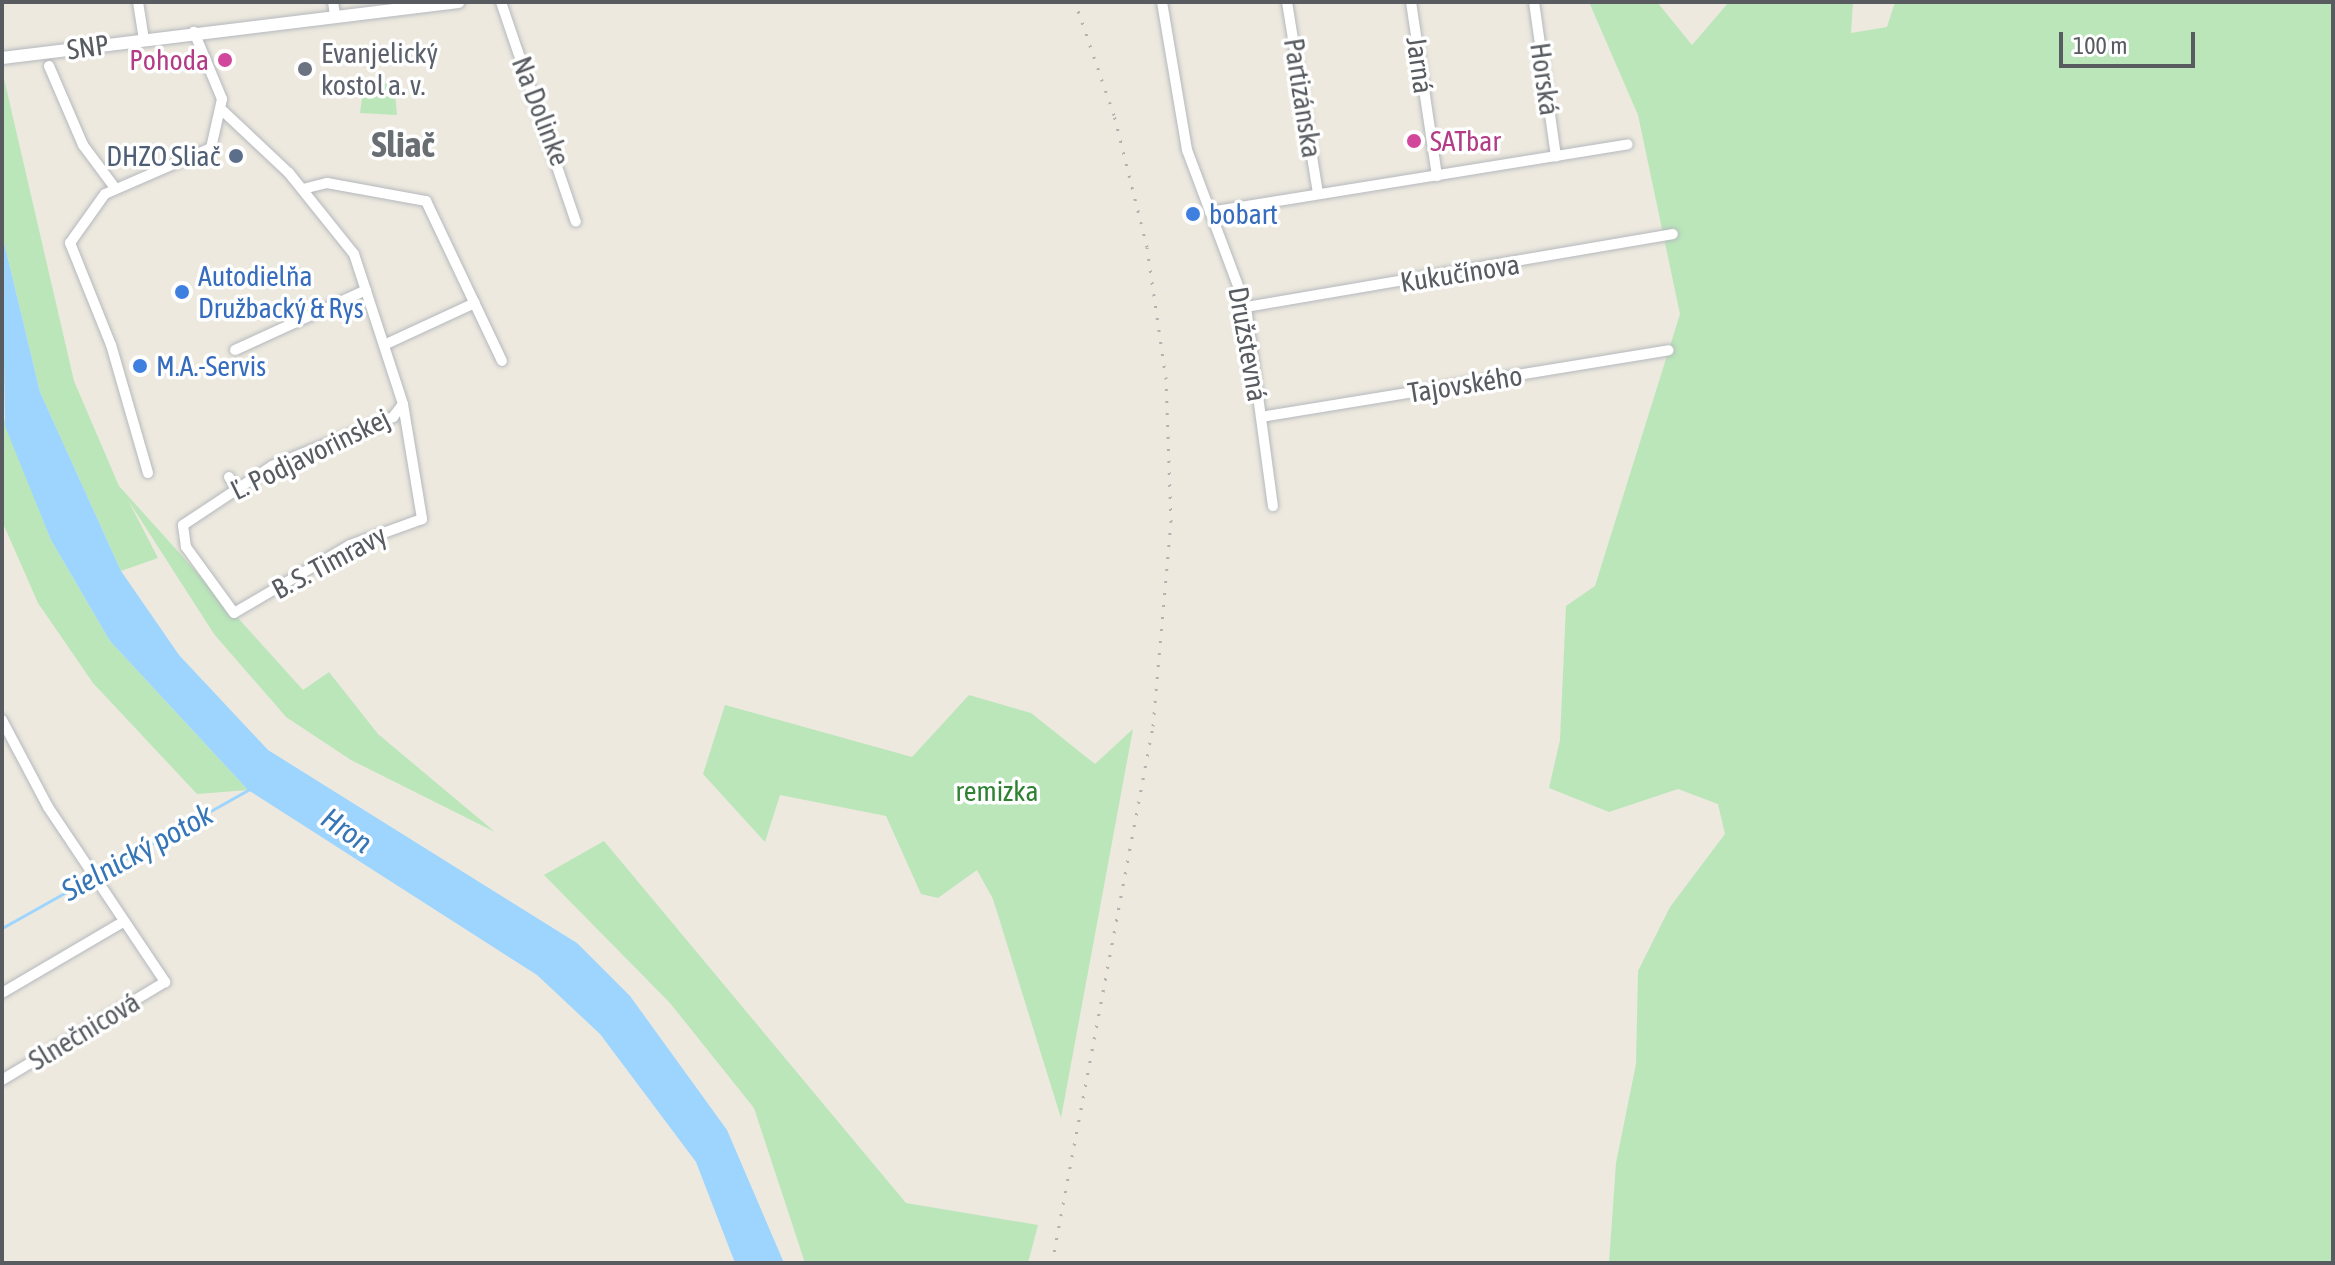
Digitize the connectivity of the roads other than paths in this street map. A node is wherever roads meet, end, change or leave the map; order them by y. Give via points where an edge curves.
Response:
1 (138, 2) edge
2 (457, 2) edge
3 (501, 2) edge
4 (1162, 2) edge
5 (1287, 2) edge
6 (1411, 2) edge
7 (1534, 2) edge
8 (334, 8) edge
9 (194, 32) junction
10 (144, 39) junction
11 (2, 58) edge
12 (49, 66) dead end
13 (223, 111) junction
14 (1628, 144) dead end
15 (1556, 156) junction
16 (1437, 176) junction
17 (115, 188) junction
18 (303, 189) junction
19 (1318, 194) junction
20 (1210, 212) junction
21 (576, 222) dead end
22 (1673, 234) dead end
23 (366, 290) junction
24 (475, 303) junction
25 (1246, 307) junction
26 (384, 345) junction
27 (235, 350) dead end
28 (1669, 350) dead end
29 (502, 361) dead end
30 (403, 404) junction
31 (1261, 417) junction
32 (148, 473) dead end
33 (229, 477) dead end
34 (235, 487) junction
35 (1273, 506) dead end
36 (240, 614) joint
37 (2, 720) edge
38 (123, 922) junction
39 (2, 993) edge
40 (2, 1080) edge

1 - 10 street
2 - 8 street, SNP
3 - 21 street, Na Dolinke
4 - 20 street, Družstevná via 1187,150
5 - 19 street, Partizánska
6 - 16 street, Jarná
7 - 15 street, Horská
8 - 9 street, SNP
9 - 10 street, SNP
9 - 13 street
10 - 11 street, SNP
12 - 17 street via 83,145
13 - 17 street via 207,151
13 - 18 street
14 - 15 street
15 - 16 street
16 - 19 street
17 - 32 street via 84,220 69,250 111,345
18 - 23 street via 349,245
18 - 24 street via 327,183 423,199
19 - 20 street
20 - 25 street, Družstevná
22 - 25 street, Kukučínova
23 - 26 street
23 - 27 street
24 - 26 street
24 - 29 street
25 - 31 street, Družstevná
26 - 30 street
28 - 31 street, Tajovského
30 - 34 street, Ľ. Podjavorinskej via 393,417 311,447
30 - 36 street, B. S. Timravy via 422,519 325,558
31 - 35 street, Družstevná
33 - 34 street
34 - 36 street, Ľ. Podjavorinskej via 180,533 214,590
37 - 38 street
38 - 39 street
38 - 40 street, Slnečnicová via 165,982

